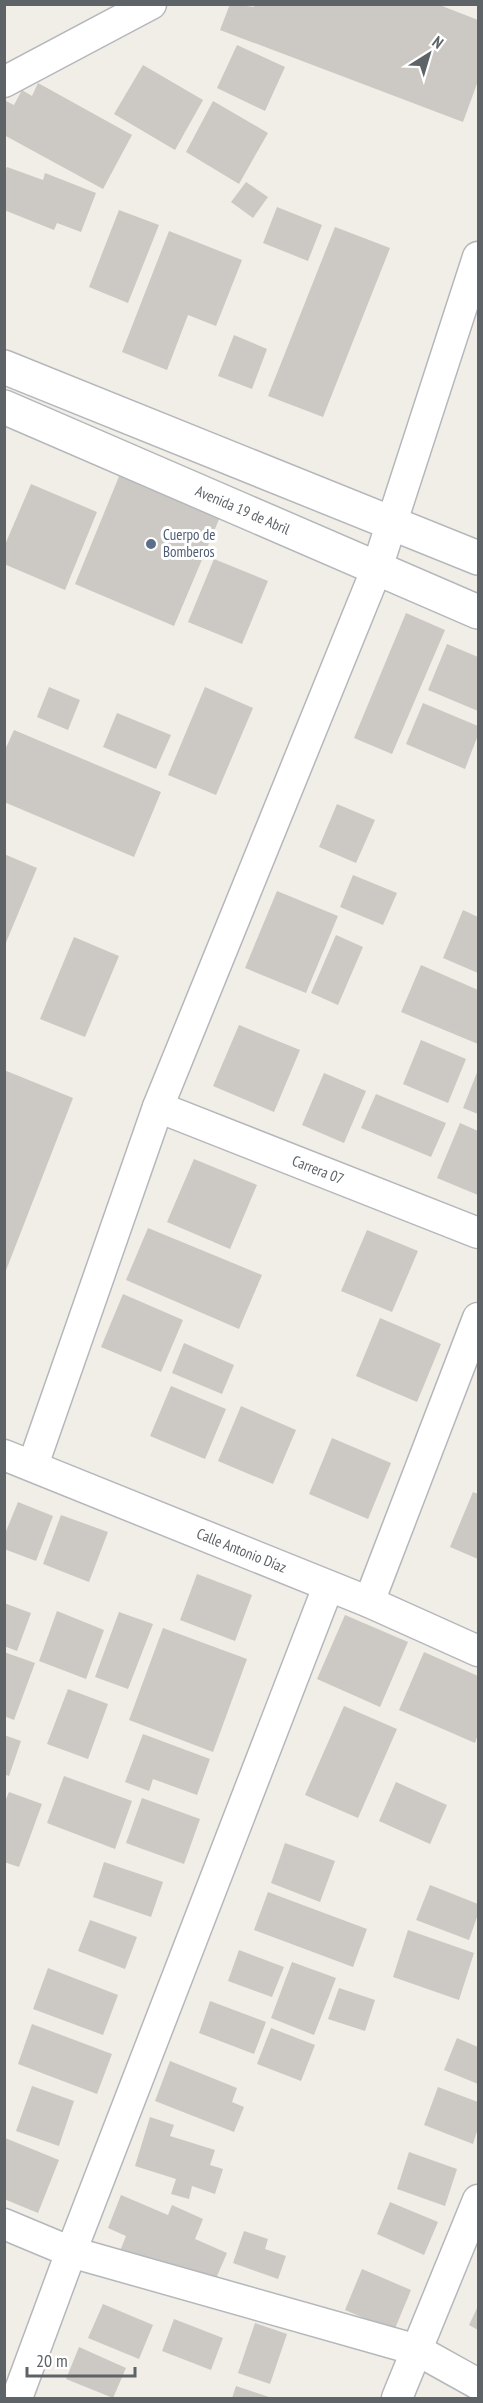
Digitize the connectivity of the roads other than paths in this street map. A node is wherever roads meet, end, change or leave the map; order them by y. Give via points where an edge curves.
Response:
1 (151, 4) edge
2 (4, 82) edge
3 (478, 257) edge
4 (4, 367) edge
5 (4, 407) edge
6 (391, 524) junction
7 (478, 558) edge
8 (378, 568) junction
9 (478, 612) edge
10 (158, 1107) junction
11 (478, 1233) edge
12 (478, 1318) edge
13 (4, 1455) edge
14 (33, 1465) junction
15 (328, 1587) junction
16 (369, 1602) junction
17 (478, 1651) edge
18 (478, 2200) edge
19 (4, 2224) edge
20 (71, 2252) junction
21 (417, 2350) junction
22 (478, 2384) edge
23 (17, 2398) edge
24 (397, 2398) edge

1 - 2 street
3 - 6 street
4 - 6 street
5 - 8 street, Avenida 19 de Abril
6 - 7 street
6 - 8 street
8 - 9 street, Avenida 19 de Abril
8 - 10 street
10 - 11 street, Carrera 07
10 - 14 street
12 - 16 street
13 - 14 street, Calle Antonio Díaz
14 - 15 street, Calle Antonio Díaz
15 - 16 street, Calle Antonio Díaz
15 - 20 street
16 - 17 street, Calle Antonio Díaz
18 - 21 street
19 - 20 street
20 - 21 street
20 - 23 street
21 - 22 street
21 - 24 street

